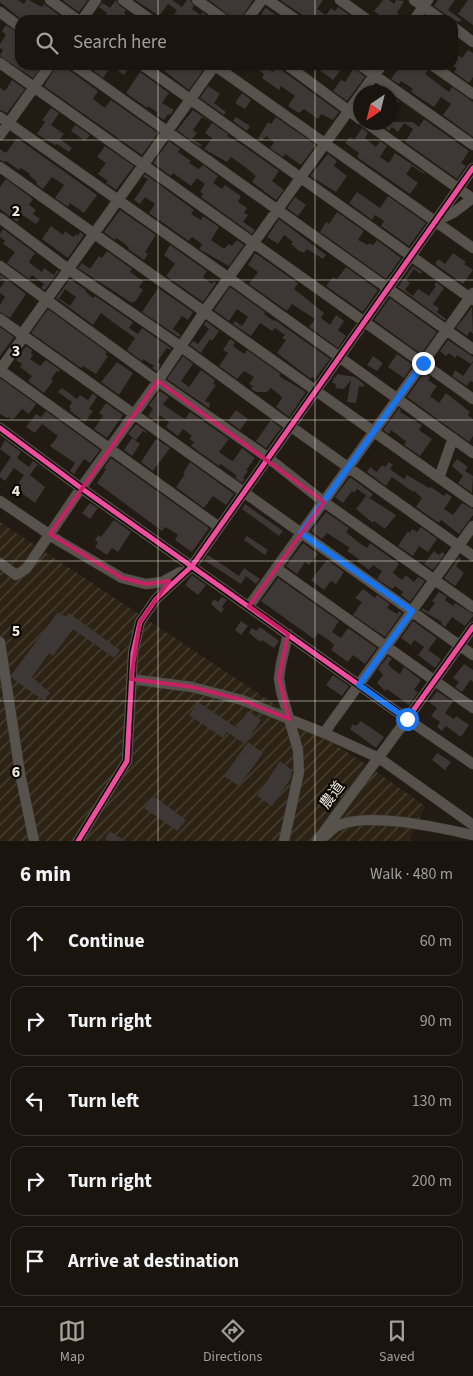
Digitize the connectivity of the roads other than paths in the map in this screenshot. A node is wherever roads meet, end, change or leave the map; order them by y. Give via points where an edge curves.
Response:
1 (50, 0) edge
2 (96, 0) edge
3 (122, 0) edge
4 (198, 0) edge
5 (262, 0) edge
6 (268, 0) edge
7 (340, 0) edge
8 (414, 0) edge
9 (426, 3) edge
10 (0, 12) edge
11 (72, 15) edge
12 (84, 15) edge
13 (144, 15) edge
14 (218, 15) edge
15 (252, 15) edge
16 (290, 15) edge
17 (361, 15) edge
18 (418, 15) edge
19 (437, 15) edge
20 (15, 22) edge
21 (458, 32) edge
22 (473, 42) edge
23 (0, 62) edge
24 (47, 70) edge
25 (81, 70) edge
26 (149, 70) edge
27 (211, 70) edge
28 (222, 70) edge
29 (294, 70) edge
30 (368, 70) edge
31 (378, 70) edge
32 (439, 70) edge
33 (375, 75) junction
34 (368, 85) edge
35 (34, 88) junction
36 (473, 94) edge
37 (190, 99) junction
38 (353, 106) edge
39 (349, 111) junction
40 (353, 114) edge
41 (4, 120) edge
42 (376, 130) edge
43 (167, 131) junction
44 (0, 135) edge
45 (326, 144) junction
46 (473, 145) edge
47 (143, 165) junction
48 (0, 167) edge
49 (473, 168) edge
50 (301, 178) junction
51 (458, 188) junction
52 (473, 199) edge
53 (118, 201) junction
54 (277, 210) junction
55 (0, 218) edge
56 (435, 222) junction
57 (94, 233) junction
58 (254, 244) junction
59 (473, 248) edge
60 (411, 256) junction
61 (0, 266) edge
62 (68, 269) junction
63 (229, 278) junction
64 (388, 289) junction
65 (472, 297) edge
66 (46, 300) junction
67 (204, 312) junction
68 (0, 319) edge
69 (364, 322) junction
70 (446, 330) junction
71 (23, 335) junction
72 (180, 346) junction
73 (473, 349) edge
74 (339, 358) junction
75 (423, 363) junction
76 (158, 381) junction
77 (316, 391) junction
78 (397, 399) junction
79 (473, 399) edge
80 (134, 414) junction
81 (290, 426) junction
82 (0, 428) edge
83 (374, 432) junction
84 (453, 438) junction
85 (109, 449) junction
86 (473, 453) edge
87 (267, 457) junction
88 (348, 467) junction
89 (439, 478) junction
90 (81, 488) junction
91 (244, 492) junction
92 (0, 501) edge
93 (324, 502) junction
94 (473, 502) edge
95 (473, 526) edge
96 (220, 527) junction
97 (301, 533) junction
98 (50, 534) junction
99 (459, 546) junction
100 (473, 556) edge
101 (0, 563) edge
102 (192, 566) junction
103 (276, 568) junction
104 (434, 580) junction
105 (249, 606) junction
106 (473, 607) edge
107 (412, 611) junction
108 (473, 626) edge
109 (288, 634) junction
110 (0, 642) edge
111 (460, 645) junction
112 (387, 646) junction
113 (473, 654) edge
114 (131, 679) junction
115 (435, 680) junction
116 (359, 685) junction
117 (473, 708) edge
118 (10, 711) junction
119 (0, 717) edge
120 (289, 719) junction
121 (407, 719) junction
122 (324, 733) junction
123 (379, 758) junction
124 (473, 764) edge
125 (473, 825) edge
126 (473, 836) edge
127 (34, 841) edge
128 (78, 841) edge
129 (284, 841) edge
130 (318, 841) edge

1 - 11 street
2 - 12 street
3 - 13 street
4 - 14 street
5 - 15 street
6 - 16 street
7 - 17 street
8 - 9 street
9 - 18 street
9 - 19 street
10 - 20 street
21 - 22 street
23 - 35 street
24 - 35 street
25 - 43 street
26 - 37 street
27 - 37 street
28 - 45 street
29 - 39 street
30 - 33 street
31 - 33 street
32 - 36 street
33 - 34 street
33 - 46 street
35 - 41 street
35 - 47 street
37 - 43 street
37 - 50 street
38 - 39 street
39 - 40 street
39 - 45 street
41 - 44 street
41 - 53 street
42 - 51 street
43 - 47 street
43 - 54 street
45 - 50 street
45 - 56 street
47 - 53 street
47 - 58 street
48 - 57 street
49 - 51 street
50 - 54 street
50 - 60 street
51 - 52 street
51 - 56 street
52 - 56 street
53 - 57 street
53 - 63 street
54 - 58 street
54 - 64 street
55 - 62 street
56 - 59 street
56 - 60 street
57 - 62 street
57 - 67 street
58 - 63 street
58 - 69 street
60 - 64 street
60 - 65 street
61 - 66 street
62 - 66 street
62 - 72 street
63 - 67 street
63 - 74 street
64 - 69 street
64 - 70 street
65 - 70 street
66 - 71 street
66 - 76 street
67 - 72 street
67 - 77 street
68 - 71 street
69 - 74 street
69 - 75 street
70 - 73 street
70 - 75 street
71 - 80 street
71 - 85 street via 0,370
72 - 76 street
72 - 81 street
74 - 77 street
74 - 78 street
75 - 78 street
75 - 79 street
76 - 80 street
76 - 87 street
77 - 81 street
77 - 83 street
78 - 83 street
78 - 84 street
80 - 85 street
80 - 91 street
81 - 87 street
81 - 88 street
82 - 90 street
83 - 88 street
83 - 89 street
84 - 86 street
84 - 89 street
85 - 90 street
85 - 96 street
87 - 91 street
87 - 93 street
88 - 93 street
88 - 99 street
89 - 94 street
90 - 98 street
90 - 102 street
91 - 96 street
91 - 97 street
92 - 98 street
93 - 97 street
93 - 104 street
95 - 99 street
96 - 102 street
97 - 103 street
97 - 107 street
98 - 101 street via 26,569 16,575
98 - 102 street via 122,578 146,584 162,582
99 - 100 street
99 - 104 street
102 - 105 street
102 - 114 street via 156,599 140,622
103 - 105 street
103 - 112 street
104 - 106 street
104 - 107 street
105 - 109 street
107 - 111 street
107 - 112 street
108 - 111 street, 農道
109 - 116 street
109 - 120 street via 280,678
110 - 118 street
111 - 113 street
111 - 115 street, 農道
112 - 115 street
112 - 116 street
114 - 120 street via 192,687 242,700
114 - 128 street via 127,761
115 - 117 street
115 - 121 street, 農道
116 - 121 street
116 - 122 street
118 - 119 street
118 - 127 street
120 - 122 street
120 - 129 street via 298,750 300,772
121 - 123 street, 農道
121 - 124 street
122 - 123 street
123 - 125 street
123 - 130 street, 農道
126 - 130 street via 427,825 380,820 337,826

